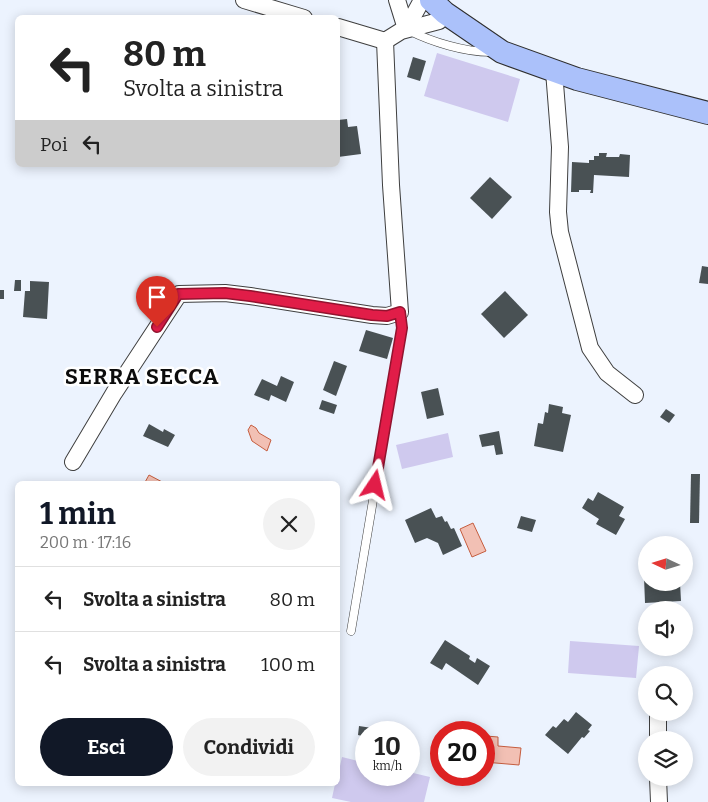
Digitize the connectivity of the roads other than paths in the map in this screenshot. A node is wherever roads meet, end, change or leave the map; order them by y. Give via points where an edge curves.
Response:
1 (244, 0) edge
2 (397, 0) edge
3 (422, 0) edge
4 (438, 6) edge
5 (294, 15) edge
6 (340, 28) edge
7 (406, 29) junction
8 (385, 41) junction
9 (502, 52) junction
10 (554, 71) junction
11 (708, 113) edge
12 (400, 312) junction
13 (635, 395) dead end
14 (73, 462) dead end
15 (351, 631) dead end
16 (658, 786) edge
17 (659, 802) edge

1 - 5 street
2 - 7 street
3 - 7 street
4 - 7 street via 439,21
4 - 9 main road
6 - 8 street
7 - 8 street
7 - 9 lane via 426,39 480,52
8 - 12 street via 390,186
9 - 10 main road
10 - 11 main road
10 - 13 street via 560,147 560,232 590,348 607,373
12 - 14 street via 387,316 372,315 225,293 178,294
12 - 15 lane via 402,328
16 - 17 street

